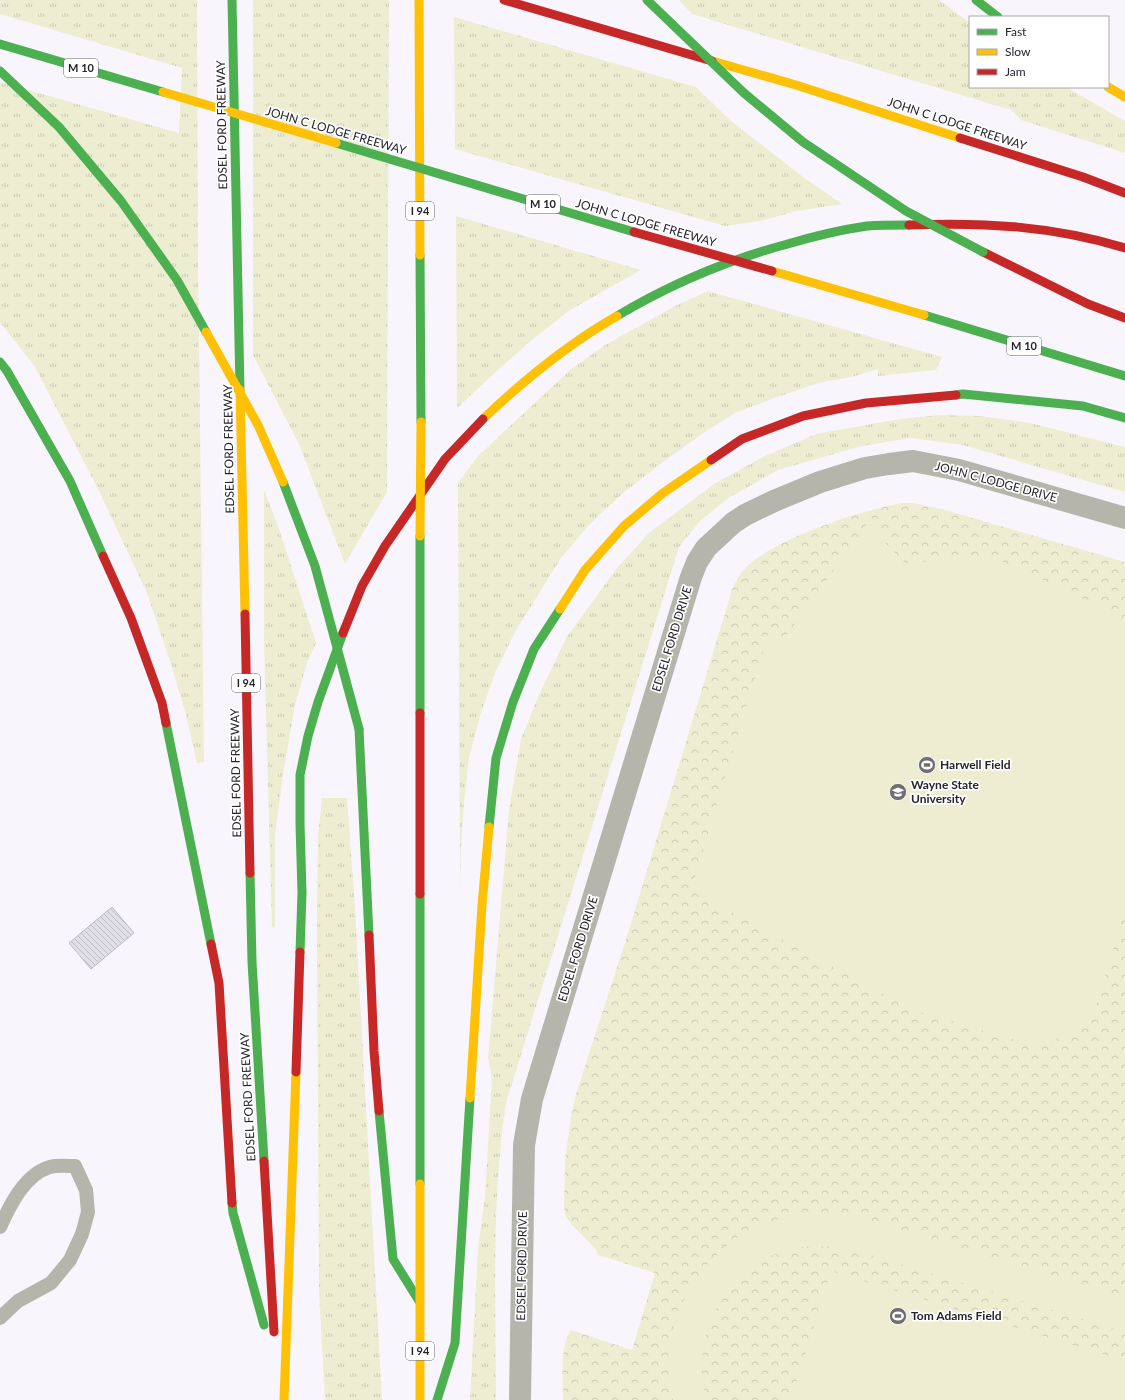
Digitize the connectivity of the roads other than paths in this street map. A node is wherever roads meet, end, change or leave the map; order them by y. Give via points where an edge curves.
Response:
1 (232, 0) edge
2 (419, 0) edge
3 (504, 0) edge
4 (647, 0) edge
5 (976, 0) edge
6 (997, 16) edge
7 (0, 44) edge
8 (0, 71) edge
9 (1109, 88) edge
10 (1125, 97) edge
11 (1125, 193) edge
12 (1125, 248) edge
13 (1125, 318) edge
14 (0, 362) edge
15 (1125, 376) edge
16 (1125, 418) edge
17 (1125, 518) edge
18 (733, 523) joint
19 (0, 1227) edge
20 (419, 1301) junction
21 (0, 1318) edge
22 (267, 1335) dead end
23 (274, 1342) dead end
24 (276, 1366) dead end
25 (279, 1400) edge
26 (284, 1400) edge
27 (420, 1400) edge
28 (437, 1400) edge
29 (520, 1400) edge

1 - 23 highway, EDSEL FORD FREEWAY / I 94 via 252,962
2 - 20 highway, I 94, bridge
3 - 11 highway, JOHN C LODGE FREEWAY via 796,84
4 - 13 highway, bridge via 744,92 803,142 906,211 1088,304
5 - 6 highway
7 - 15 highway, JOHN C LODGE FREEWAY / M 10, bridge
8 - 20 highway, bridge via 59,127 121,201 177,280 258,425 289,495 315,566 359,729 374,1051 393,1259
9 - 10 highway
12 - 26 highway via 1110,242 1067,233 955,223 869,226 772,247 677,283 600,325 518,385 451,453 377,559 357,597 320,690 300,774 302,893
14 - 22 highway via 70,482 132,618 162,704 219,983 233,1213
16 - 28 highway via 1083,406 963,394 866,403 803,416 742,439 663,493 624,526 585,570 534,649 513,702 496,758 482,905 455,1343
17 - 18 street, JOHN C LODGE DRIVE via 959,470 913,461 865,468 820,482 774,501
18 - 29 street, EDSEL FORD DRIVE via 706,548 691,577 532,1099 524,1145
19 - 21 lane via 12,1203 32,1176 51,1166 75,1166 86,1190 88,1212 82,1234 70,1260 51,1283 18,1301
20 - 27 highway, I 94
24 - 25 highway

